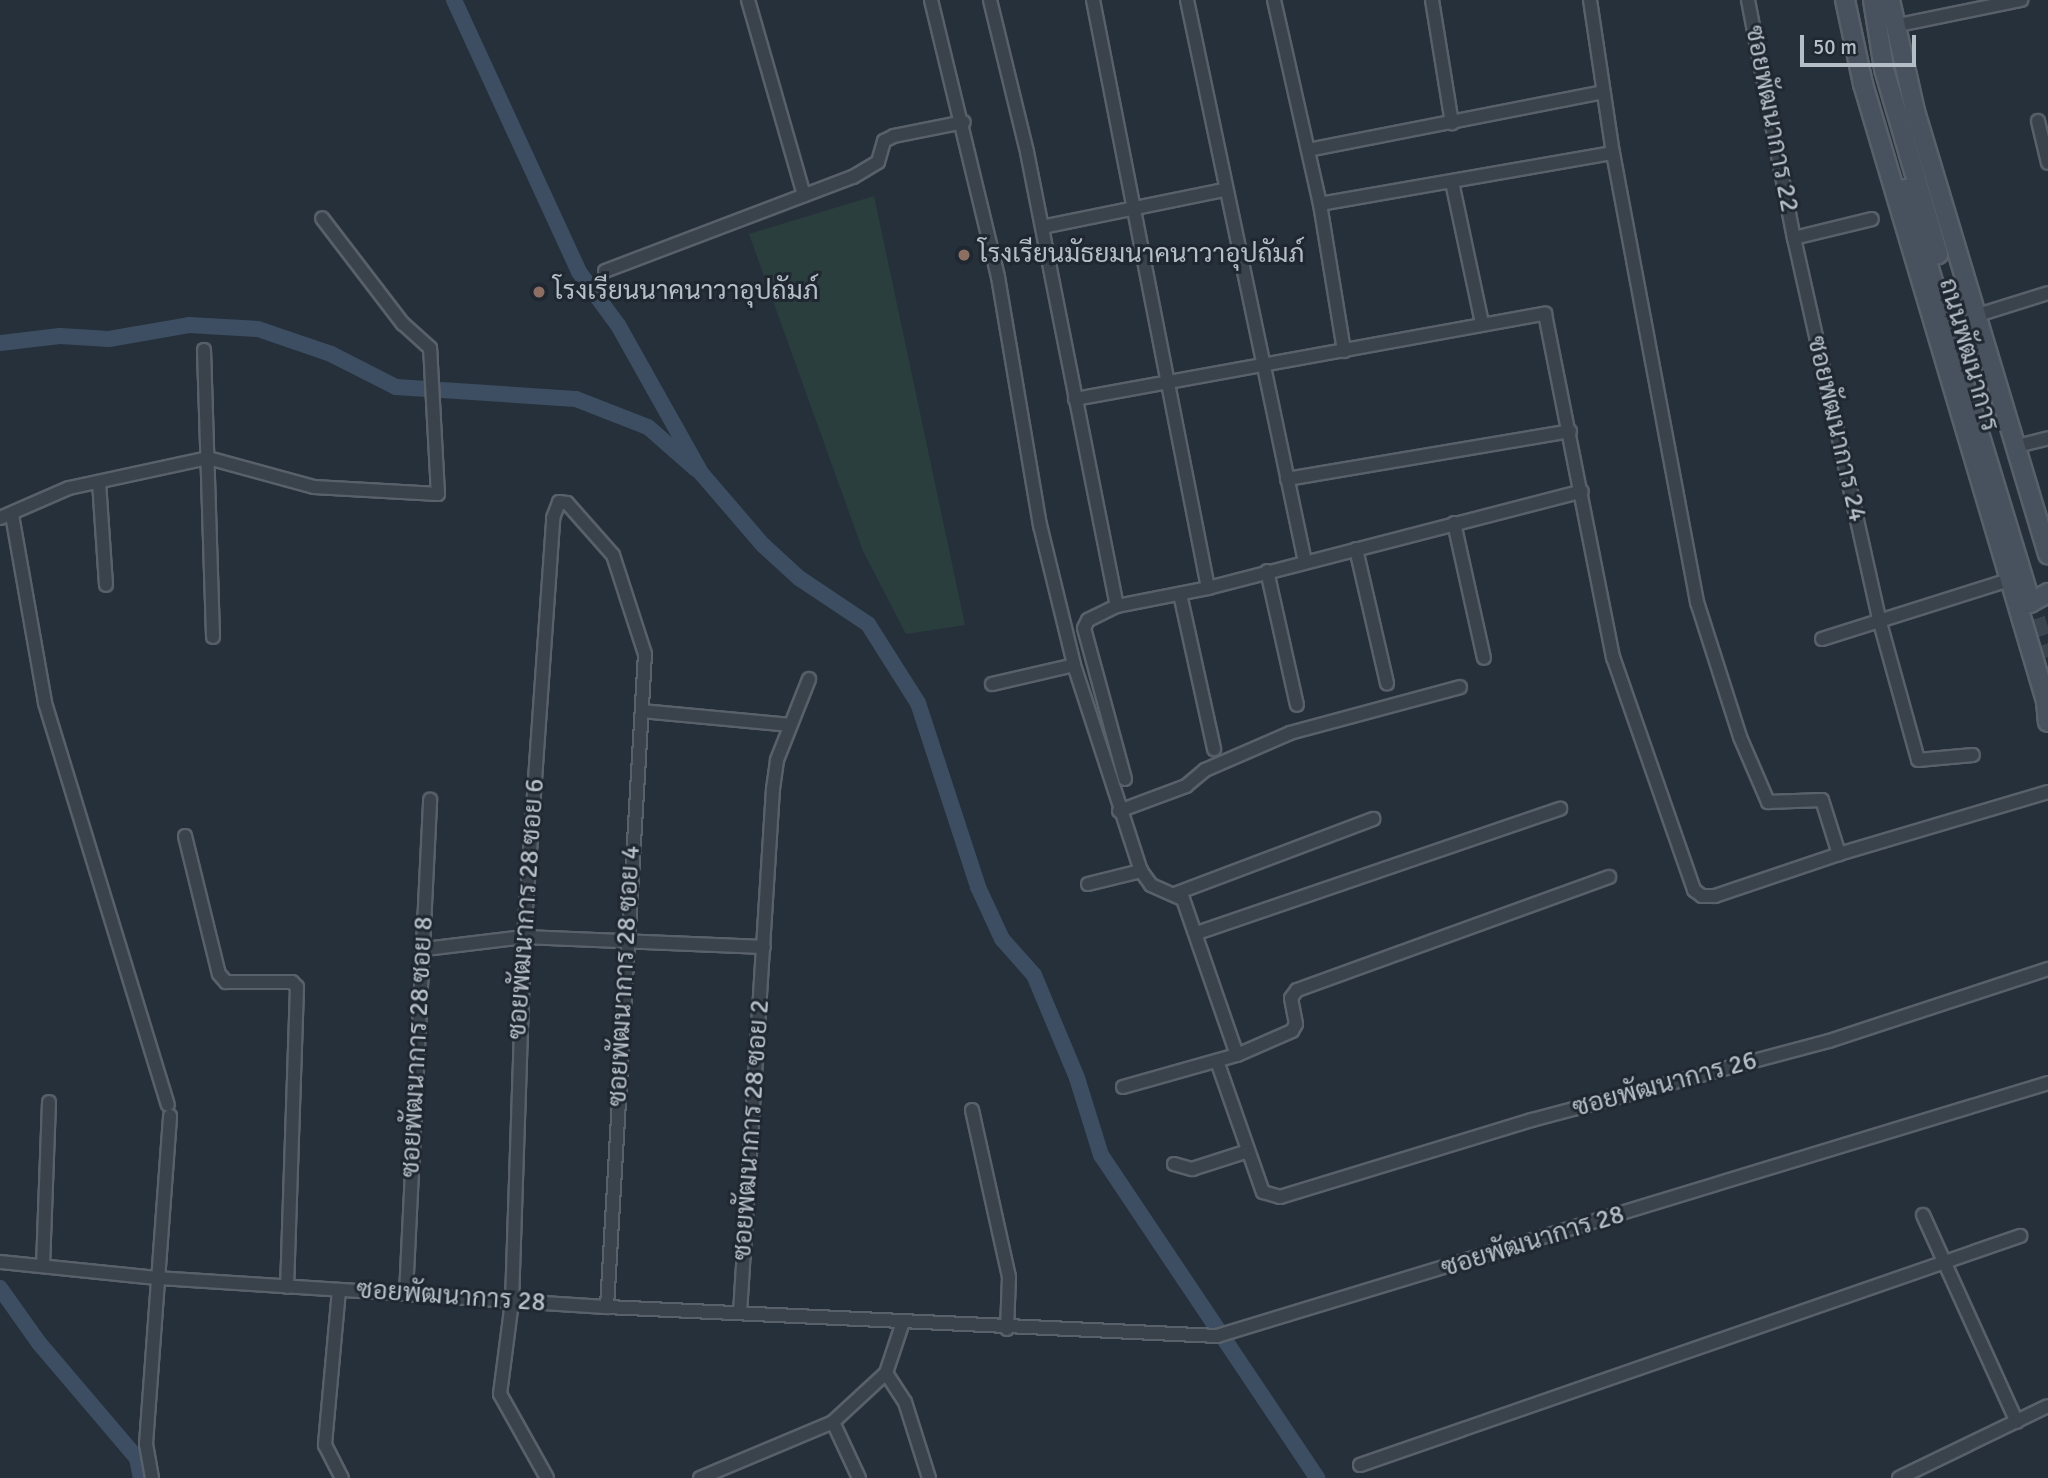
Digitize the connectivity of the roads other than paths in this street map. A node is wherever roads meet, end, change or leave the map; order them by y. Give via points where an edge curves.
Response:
1 (748, 0) edge
2 (931, 0) edge
3 (990, 0) edge
4 (1093, 0) edge
5 (1187, 0) edge
6 (1274, 0) edge
7 (1432, 0) edge
8 (1590, 0) edge
9 (1748, 0) edge
10 (1845, 0) edge
11 (1856, 0) edge
12 (1873, 0) edge
13 (1890, 0) edge
14 (2021, 0) edge
15 (1971, 6) edge
16 (1894, 26) junction
17 (1603, 92) junction
18 (2038, 121) dead end
19 (964, 122) junction
20 (1452, 123) junction
21 (1308, 150) junction
22 (1613, 153) junction
23 (2048, 163) edge
24 (1452, 182) junction
25 (1224, 190) junction
26 (804, 195) junction
27 (1320, 204) junction
28 (1134, 208) junction
29 (322, 218) dead end
30 (1872, 219) dead end
31 (1042, 227) junction
32 (1794, 238) junction
33 (605, 271) dead end
34 (2048, 293) edge
35 (1978, 315) junction
36 (1482, 323) junction
37 (204, 350) dead end
38 (1344, 351) junction
39 (1263, 368) junction
40 (1171, 383) junction
41 (1074, 399) junction
42 (1570, 431) junction
43 (2048, 438) edge
44 (2017, 446) junction
45 (208, 458) junction
46 (1287, 479) junction
47 (99, 482) junction
48 (1582, 491) junction
49 (6, 517) edge
50 (553, 518) joint
51 (1454, 523) junction
52 (1356, 549) junction
53 (2048, 554) edge
54 (1305, 562) junction
55 (1267, 571) junction
56 (106, 585) dead end
57 (1208, 588) junction
58 (2027, 590) edge
59 (1180, 594) junction
60 (1117, 606) junction
61 (1879, 619) junction
62 (213, 637) dead end
63 (1822, 639) dead end
64 (1484, 657) dead end
65 (1074, 665) junction
66 (809, 679) dead end
67 (1387, 683) dead end
68 (992, 684) dead end
69 (1460, 687) dead end
70 (2047, 704) edge
71 (1297, 705) dead end
72 (642, 710) junction
73 (2048, 722) edge
74 (790, 724) junction
75 (1214, 749) dead end
76 (1973, 755) dead end
77 (1125, 779) dead end
78 (2048, 792) edge
79 (430, 800) dead end
80 (1560, 808) dead end
81 (1119, 811) junction
82 (1373, 819) dead end
83 (185, 836) dead end
84 (1839, 855) junction
85 (1141, 871) junction
86 (1609, 877) dead end
87 (1088, 884) dead end
88 (1177, 893) junction
89 (1197, 933) junction
90 (524, 937) junction
91 (626, 938) junction
92 (764, 947) junction
93 (425, 949) junction
94 (2048, 969) edge
95 (1237, 1055) junction
96 (1217, 1061) junction
97 (2048, 1083) edge
98 (1123, 1087) dead end
99 (49, 1102) dead end
100 (972, 1110) dead end
101 (1248, 1151) junction
102 (1174, 1164) dead end
103 (1923, 1215) dead end
104 (2020, 1236) dead end
105 (0, 1262) edge
106 (1942, 1263) junction
107 (43, 1266) junction
108 (158, 1278) junction
109 (287, 1287) junction
110 (339, 1290) junction
111 (406, 1294) junction
112 (512, 1301) junction
113 (607, 1307) junction
114 (740, 1313) junction
115 (903, 1322) junction
116 (1007, 1329) junction
117 (886, 1373) junction
118 (2048, 1406) edge
119 (833, 1422) junction
120 (2017, 1422) junction
121 (1360, 1465) dead end
122 (705, 1477) edge
123 (152, 1478) edge
124 (342, 1478) edge
125 (547, 1478) edge
126 (859, 1478) edge
127 (929, 1478) edge
128 (1899, 1478) edge

1 - 26 street
2 - 19 street
3 - 31 street
4 - 28 street
5 - 25 street
6 - 21 street
7 - 20 street
8 - 17 street
9 - 32 street, ซอยพัฒนาการ 22
10 - 58 main road, ถนนพัฒนาการ via 1863,84
11 - 58 main road, ถนนพัฒนาการ via 1879,103
12 - 58 main road, ถนนพัฒนาการ via 1892,100
13 - 16 main road, ถนนพัฒนาการ
14 - 15 street
15 - 16 street
16 - 35 main road, ถนนพัฒนาการ
17 - 20 street
17 - 22 street
18 - 23 street
19 - 26 street via 889,138 871,168
19 - 65 street via 998,277 1040,525
20 - 21 street
21 - 27 street
22 - 24 street
22 - 84 street via 1697,602 1740,737 1771,804 1822,800
24 - 27 street
24 - 36 street
25 - 28 street
25 - 39 street
26 - 33 street
27 - 38 street
28 - 31 street
28 - 40 street
29 - 45 street via 403,324 430,348 438,494 314,487
30 - 32 street
31 - 41 street
32 - 61 street, ซอยพัฒนาการ 24
34 - 35 street
35 - 44 main road, ถนนพัฒนาการ
36 - 38 street
36 - 42 street via 1531,314 1549,318
37 - 45 street
38 - 39 street
39 - 40 street
39 - 46 street
40 - 41 street
40 - 57 street
41 - 60 street
42 - 46 street
42 - 48 street
43 - 44 street
44 - 53 main road, ถนนพัฒนาการ
45 - 47 street
45 - 62 street
46 - 54 street
47 - 49 street via 69,488
47 - 56 street
48 - 51 street
48 - 84 street via 1613,657 1694,890 1702,896 1715,896
49 - 108 street via 45,703 169,1111
50 - 72 street, ซอยพัฒนาการ 28 ซอย 4 via 559,502 567,503 613,555 644,646
50 - 90 street, ซอยพัฒนาการ 28 ซอย 6
51 - 52 street
51 - 64 street
52 - 54 street
52 - 67 street
54 - 55 street
55 - 57 street
55 - 71 street
57 - 59 street
58 - 61 street
58 - 70 main road, ถนนพัฒนาการ
59 - 60 street
59 - 75 street
60 - 77 street via 1088,620 1084,628
61 - 63 street
61 - 76 street, ซอยพัฒนาการ 24 via 1919,762
65 - 68 street
65 - 81 street
66 - 74 street, ซอยพัฒนาการ 28 ซอย 2
69 - 81 street via 1268,741 1205,770 1186,786
70 - 73 main road, ถนนพัฒนาการ
72 - 74 street
72 - 91 street, ซอยพัฒนาการ 28 ซอย 4
74 - 92 street, ซอยพัฒนาการ 28 ซอย 2 via 773,789
78 - 84 street
79 - 93 street, ซอยพัฒนาการ 28 ซอย 8
80 - 89 street
81 - 85 street
82 - 88 street
83 - 109 street via 219,974 226,982 292,982 297,987
85 - 87 street
85 - 88 street via 1151,885
86 - 95 street via 1297,990 1291,998 1296,1024 1292,1031
88 - 89 street
89 - 95 street
90 - 91 street
90 - 93 street
90 - 112 street, ซอยพัฒนาการ 28 ซอย 6
91 - 92 street
91 - 113 street, ซอยพัฒนาการ 28 ซอย 4
92 - 114 street, ซอยพัฒนาการ 28 ซอย 2
93 - 111 street, ซอยพัฒนาการ 28 ซอย 8
94 - 101 street, ซอยพัฒนาการ 26 via 1829,1041 1532,1120 1280,1197 1263,1192
95 - 96 street
96 - 98 street
96 - 101 street
97 - 116 street, ซอยพัฒนาการ 28 via 1245,1330 1217,1336
99 - 107 street
100 - 116 street via 1009,1277
101 - 102 street via 1192,1169
103 - 106 street
104 - 106 street
105 - 107 street, ซอยพัฒนาการ 28
106 - 120 street
106 - 121 street
107 - 108 street, ซอยพัฒนาการ 28
108 - 109 street, ซอยพัฒนาการ 28
108 - 123 street via 146,1444
109 - 110 street, ซอยพัฒนาการ 28
110 - 111 street, ซอยพัฒนาการ 28
110 - 124 street via 325,1445
111 - 112 street, ซอยพัฒนาการ 28
112 - 113 street, ซอยพัฒนาการ 28
112 - 125 street, ซอยพัฒนาการ 28 ซอย 6 via 500,1399
113 - 114 street, ซอยพัฒนาการ 28
114 - 115 street, ซอยพัฒนาการ 28
115 - 116 street, ซอยพัฒนาการ 28
115 - 117 street
117 - 119 street
117 - 127 street via 905,1402
118 - 120 street
119 - 122 street
119 - 126 street
120 - 128 street

